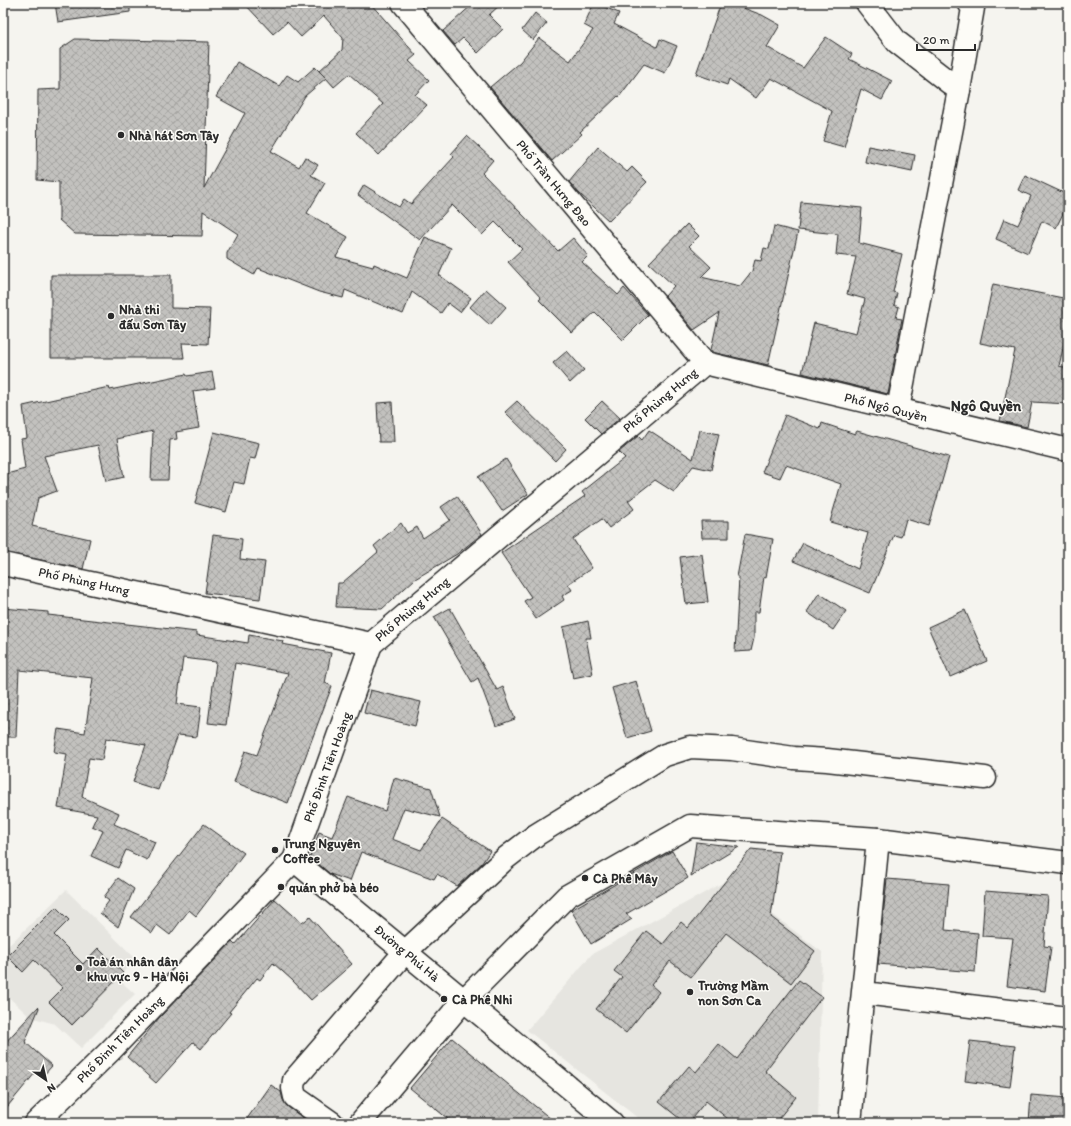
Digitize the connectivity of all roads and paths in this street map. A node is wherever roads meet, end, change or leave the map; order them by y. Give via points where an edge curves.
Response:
1 (403, 3) edge
2 (867, 3) edge
3 (969, 3) edge
4 (959, 90) junction
5 (705, 363) junction
6 (898, 409) junction
7 (1068, 450) edge
8 (3, 564) edge
9 (371, 644) junction
10 (985, 778) dead end
11 (878, 839) junction
12 (294, 860) junction
13 (1068, 863) edge
14 (406, 952) junction
15 (864, 993) junction
16 (464, 1000) junction
17 (1068, 1018) edge
18 (363, 1122) edge
19 (36, 1123) edge
20 (332, 1123) edge
21 (612, 1123) edge
22 (850, 1123) edge

1 - 5 street, Phố Trần Hưng Đạo
2 - 4 street via 897,42
3 - 4 street via 973,8
4 - 6 street
5 - 6 street, Phố Ngô Quyền
5 - 9 street, Phố Phùng Hưng
6 - 7 street, Phố Ngô Quyền
8 - 9 street, Phố Phùng Hưng
9 - 12 street, Phố Đinh Tiên Hoàng
10 - 14 street via 732,749 690,747 665,755 536,835 506,858
11 - 13 street
11 - 15 street
11 - 16 street via 690,826 566,896
12 - 14 street, Đường Phú Hà
12 - 19 street, Phố Đinh Tiên Hoàng via 110,1051
14 - 16 street, Đường Phú Hà
14 - 20 street via 294,1080 295,1096
15 - 17 street
15 - 22 street
16 - 18 street
16 - 21 street, Đường Phú Hà

